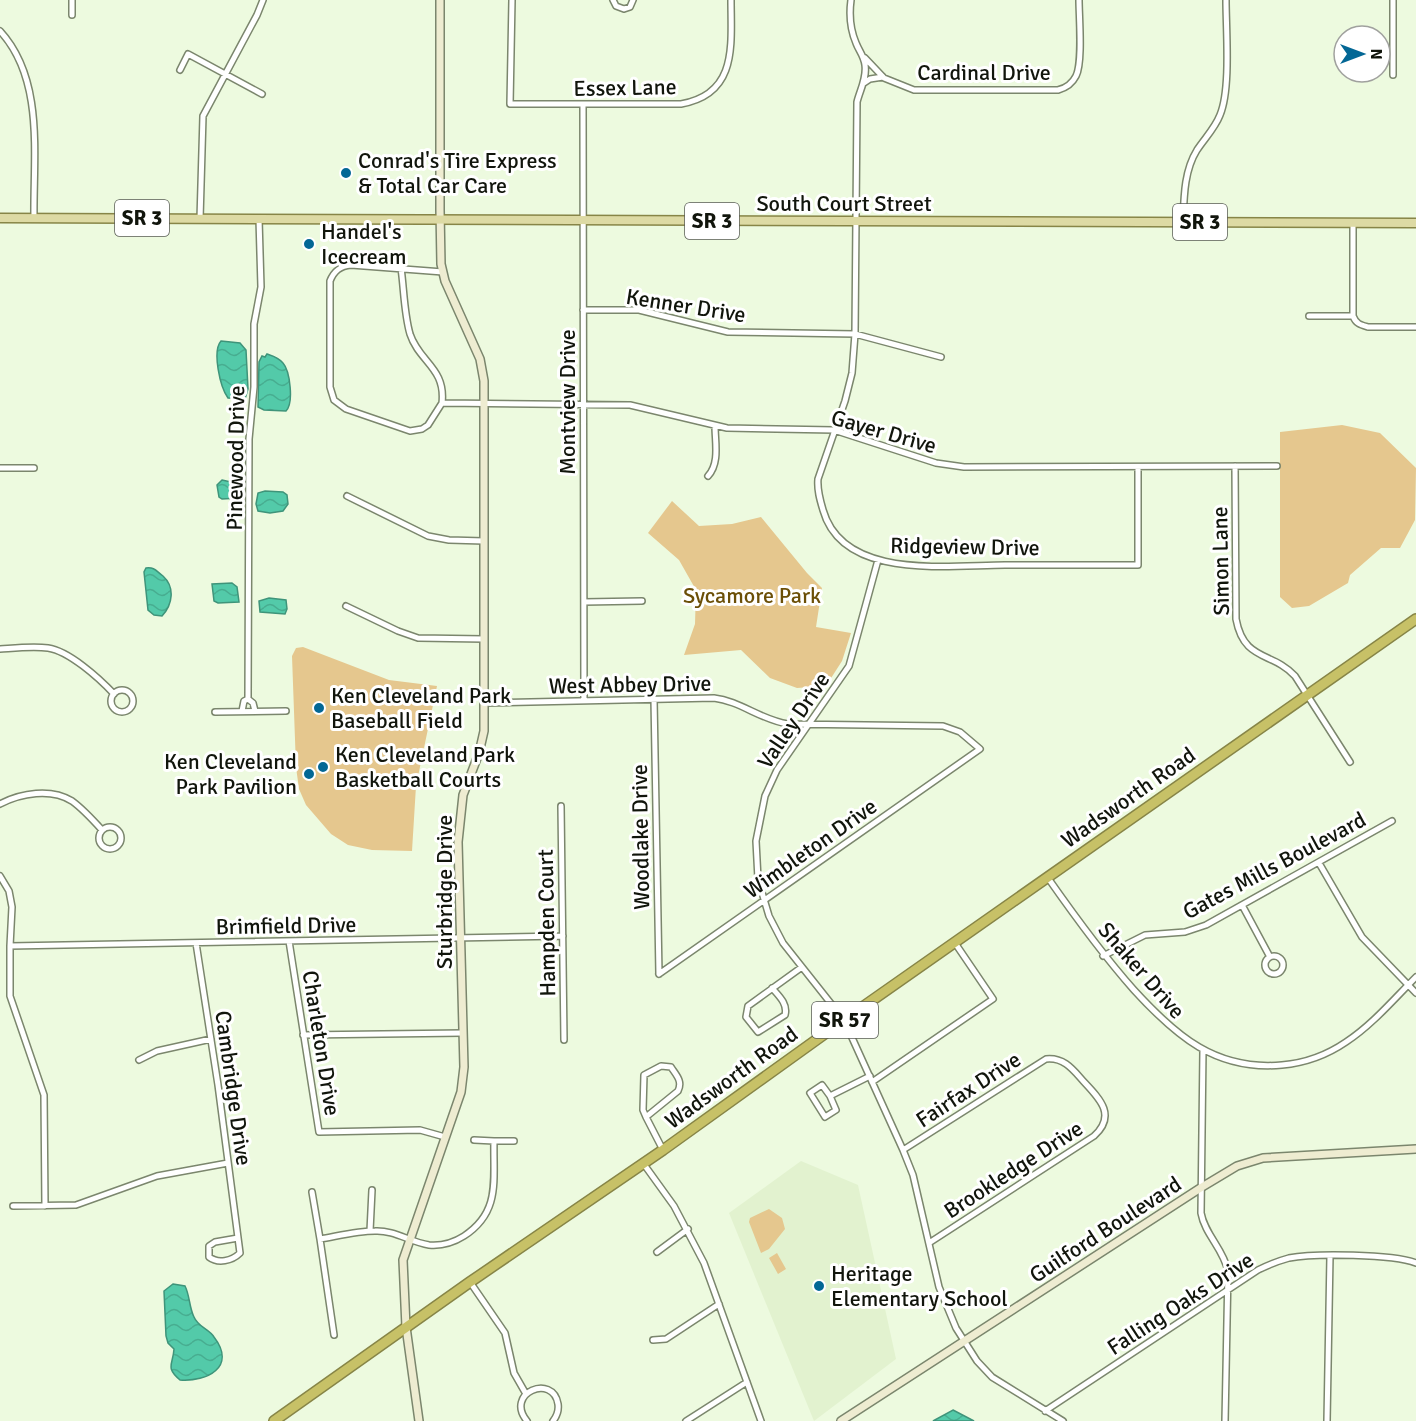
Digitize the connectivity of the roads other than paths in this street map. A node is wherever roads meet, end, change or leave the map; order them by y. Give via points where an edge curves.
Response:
1 (72, 0) edge
2 (263, 0) edge
3 (440, 0) edge
4 (512, 0) edge
5 (613, 0) edge
6 (633, 0) edge
7 (731, 0) edge
8 (851, 0) edge
9 (1079, 0) edge
10 (1226, 0) edge
11 (1393, 0) edge
12 (72, 15) dead end
13 (0, 31) edge
14 (863, 56) junction
15 (180, 70) dead end
16 (225, 74) junction
17 (1393, 75) dead end
18 (885, 78) junction
19 (864, 83) junction
20 (262, 94) dead end
21 (583, 104) junction
22 (0, 218) edge
23 (34, 218) junction
24 (200, 219) junction
25 (259, 219) junction
26 (440, 219) junction
27 (583, 219) junction
28 (857, 221) junction
29 (1183, 222) junction
30 (1353, 222) junction
31 (1416, 223) edge
32 (401, 268) junction
33 (443, 272) junction
34 (583, 310) junction
35 (1309, 316) dead end
36 (1353, 316) junction
37 (1416, 327) edge
38 (855, 334) junction
39 (941, 357) dead end
40 (442, 403) junction
41 (484, 405) junction
42 (584, 405) junction
43 (715, 426) junction
44 (834, 430) junction
45 (1235, 466) junction
46 (1277, 466) dead end
47 (1138, 467) junction
48 (0, 468) edge
49 (34, 468) dead end
50 (708, 476) dead end
51 (347, 496) dead end
52 (484, 541) junction
53 (878, 560) junction
54 (642, 601) dead end
55 (584, 602) junction
56 (346, 606) dead end
57 (1416, 619) edge
58 (484, 639) junction
59 (0, 649) edge
60 (114, 694) junction
61 (1308, 695) junction
62 (248, 699) junction
63 (654, 699) junction
64 (584, 701) junction
65 (484, 703) junction
66 (242, 711) junction
67 (255, 711) junction
68 (286, 711) dead end
69 (215, 712) dead end
70 (809, 725) junction
71 (980, 749) joint
72 (1350, 762) dead end
73 (0, 804) edge
74 (561, 806) dead end
75 (1392, 821) dead end
76 (102, 830) junction
77 (1319, 863) junction
78 (0, 876) edge
79 (1048, 878) junction
80 (764, 901) junction
81 (1242, 905) junction
82 (563, 936) junction
83 (461, 938) junction
84 (289, 941) junction
85 (196, 943) junction
86 (955, 943) junction
87 (10, 945) junction
88 (1103, 956) junction
89 (1270, 957) dead end
90 (802, 967) junction
91 (659, 974) joint
92 (1416, 977) edge
93 (1408, 985) junction
94 (772, 988) junction
95 (1416, 993) edge
96 (844, 1020) junction
97 (463, 1033) junction
98 (303, 1035) junction
99 (211, 1039) junction
100 (564, 1040) dead end
101 (1203, 1050) junction
102 (139, 1060) dead end
103 (871, 1079) junction
104 (830, 1096) junction
105 (1105, 1115) joint
106 (646, 1117) junction
107 (445, 1137) junction
108 (474, 1140) dead end
109 (494, 1141) junction
110 (514, 1141) dead end
111 (1416, 1149) edge
112 (663, 1150) junction
113 (903, 1150) junction
114 (228, 1163) junction
115 (643, 1163) junction
116 (1202, 1187) junction
117 (372, 1190) dead end
118 (312, 1192) dead end
119 (13, 1206) dead end
120 (45, 1206) junction
121 (688, 1229) junction
122 (370, 1231) junction
123 (238, 1238) junction
124 (320, 1239) junction
125 (409, 1239) junction
126 (929, 1243) junction
127 (657, 1251) dead end
128 (1330, 1256) junction
129 (1416, 1263) edge
130 (470, 1282) junction
131 (1228, 1291) junction
132 (719, 1304) junction
133 (406, 1328) junction
134 (334, 1335) dead end
135 (653, 1340) dead end
136 (964, 1341) junction
137 (747, 1382) junction
138 (526, 1394) junction
139 (1045, 1411) junction
140 (274, 1421) edge
141 (419, 1421) edge
142 (527, 1421) edge
143 (552, 1421) edge
144 (686, 1421) edge
145 (761, 1421) edge
146 (841, 1421) edge
147 (1063, 1421) edge
148 (1225, 1421) edge
149 (1327, 1421) edge

1 - 12 street
2 - 16 street
3 - 26 street, Sturbridge Drive
4 - 21 street, Essex Lane via 510,104
5 - 6 street via 618,8 624,9
7 - 21 street, Essex Lane via 729,65 707,94 681,104
8 - 14 street via 850,21
9 - 18 street, Cardinal Drive via 1079,68 1064,88 923,91
10 - 29 street via 1226,92 1221,114 1188,171
11 - 17 street
13 - 23 street via 20,61 32,101
14 - 18 street, Cardinal Drive
14 - 19 street, Ridgeview Drive
15 - 16 street via 188,54
16 - 20 street
16 - 24 street via 206,108 201,126
18 - 19 street, Cardinal Drive
19 - 28 street, Ridgeview Drive via 857,102
21 - 27 street, Montview Drive
22 - 23 main road, SR 3
23 - 24 main road, SR 3
24 - 25 main road, South Court Street / SR 3
25 - 26 main road, South Court Street / SR 3
25 - 62 street, Pinewood Drive via 261,287 254,324 249,440
26 - 27 main road, South Court Street / SR 3
26 - 33 street, Sturbridge Drive
27 - 28 main road, South Court Street / SR 3
27 - 34 street, Montview Drive
28 - 29 main road, South Court Street / SR 3
28 - 38 street, Ridgeview Drive
29 - 30 main road, South Court Street / SR 3
30 - 31 main road, South Court Street / SR 3
30 - 36 street
32 - 33 street
32 - 40 street via 410,334 421,356 437,373
32 - 40 street via 351,265 332,276 330,387 334,400 346,409 410,431 428,425
33 - 41 street, Sturbridge Drive via 480,359
34 - 38 street, Kenner Drive via 639,310 728,332
34 - 42 street, Montview Drive
35 - 36 street
36 - 37 street via 1360,325
38 - 39 street, Kenner Drive
38 - 44 street, Ridgeview Drive via 849,387
40 - 41 street, Gayer Drive
41 - 42 street, Gayer Drive
41 - 52 street, Sturbridge Drive
42 - 43 street, Gayer Drive via 639,405
42 - 55 street, Montview Drive
43 - 44 street, Gayer Drive
43 - 50 street via 716,460
44 - 47 street, Gayer Drive via 950,466
44 - 53 street, Ridgeview Drive via 817,486 825,517 846,546
45 - 46 street, Gayer Drive
45 - 47 street, Gayer Drive
45 - 61 street, Simon Lane via 1237,627 1251,649 1284,666
47 - 53 street, Ridgeview Drive via 1138,565 898,566
48 - 49 street
51 - 52 street via 428,536
52 - 58 street, Sturbridge Drive
53 - 70 street, Valley Drive via 849,666
54 - 55 street
55 - 64 street, Montview Drive
56 - 58 street via 418,638
57 - 61 highway, Wadsworth Road / SR 57
58 - 65 street, Sturbridge Drive
59 - 60 street via 48,648 61,653
60 - 60 street via 114,710 124,712 130,708 133,702 128,692 120,690
61 - 72 street, Simon Lane
61 - 79 highway, Wadsworth Road / SR 57
62 - 66 street, Pinewood Drive
62 - 67 street
63 - 64 street, West Abbey Drive
63 - 70 street, West Abbey Drive via 723,699 780,723
63 - 91 street, Woodlake Drive
64 - 65 street, West Abbey Drive
65 - 83 street, Sturbridge Drive via 482,742 463,795 460,818
66 - 67 street
66 - 69 street
67 - 68 street
70 - 71 street, West Abbey Drive via 943,726 960,732
70 - 80 street, Valley Drive via 777,770 761,808 755,853
71 - 80 street, Wimbleton Drive
73 - 76 street via 27,794 56,795 80,808
74 - 82 street, Hampden Court
75 - 77 street, Gates Mills Boulevard
76 - 76 street via 99,840 113,849 121,838 119,831 113,827
77 - 81 street, Gates Mills Boulevard
77 - 93 street via 1362,937
78 - 87 street via 11,899
79 - 86 highway, Wadsworth Road / SR 57
79 - 88 street, Shaker Drive
80 - 90 street, Valley Drive via 783,943
80 - 91 street, Wimbleton Drive
81 - 88 street, Gates Mills Boulevard via 1196,929 1145,935
81 - 89 street
82 - 83 street, Brimfield Drive
82 - 100 street, Hampden Court
83 - 84 street, Brimfield Drive
83 - 97 street, Sturbridge Drive
84 - 85 street, Brimfield Drive
84 - 98 street, Charleton Drive
85 - 87 street, Brimfield Drive
85 - 99 street, Cambridge Drive
86 - 96 highway, Wadsworth Road / SR 57
86 - 103 street via 993,999
87 - 120 street via 10,996 44,1095
88 - 101 street, Shaker Drive via 1166,1024
90 - 94 street
90 - 96 street, Valley Drive
92 - 93 street, Shaker Drive
93 - 95 street
93 - 101 street, Shaker Drive via 1357,1034 1318,1057 1263,1066
94 - 94 street via 746,1009 746,1017 758,1032 785,1015 784,1002
96 - 103 street, Valley Drive
96 - 112 highway, Wadsworth Road / SR 57
97 - 98 street
97 - 107 street, Sturbridge Drive via 461,1092
98 - 107 street, Charleton Drive via 320,1132 420,1130
99 - 102 street via 157,1051
99 - 114 street, Cambridge Drive
101 - 116 street
103 - 104 street
103 - 113 street, Valley Drive
104 - 104 street via 822,1085 810,1093 825,1118 836,1110
105 - 113 street, Fairfax Drive via 1099,1098 1067,1064 1052,1058 1041,1061
105 - 126 street, Brookledge Drive via 1102,1128 1094,1136
106 - 106 street via 678,1091 680,1079 671,1067 661,1065 644,1075
106 - 112 street
107 - 125 street, Sturbridge Drive
108 - 109 street
109 - 110 street
109 - 125 street via 493,1194 484,1219 455,1242 429,1245
111 - 116 street, Guilford Boulevard via 1263,1158 1237,1166
112 - 115 highway, Wadsworth Road / SR 57
113 - 126 street, Valley Drive
114 - 120 street via 157,1176 76,1205
114 - 123 street, Cambridge Drive
115 - 121 street
115 - 130 highway, Wadsworth Road / SR 57
116 - 131 street via 1203,1219 1226,1262
116 - 136 street, Guilford Boulevard
117 - 122 street
118 - 124 street
119 - 120 street
121 - 127 street
121 - 132 street
122 - 124 street
122 - 125 street
123 - 123 street via 240,1253 235,1258 216,1261 209,1257 209,1246 215,1242
124 - 134 street
125 - 133 street, Sturbridge Drive via 402,1271
126 - 136 street, Valley Drive via 942,1296
128 - 129 street, Falling Oaks Drive via 1389,1256
128 - 131 street, Falling Oaks Drive via 1278,1261
128 - 149 street
130 - 133 highway, Wadsworth Road / SR 57
130 - 138 street via 505,1333 514,1373
131 - 139 street, Falling Oaks Drive
131 - 148 street
132 - 135 street via 666,1339
132 - 137 street
133 - 140 highway, Wadsworth Road / SR 57
133 - 141 street, Sturbridge Drive
136 - 139 street, Valley Drive via 992,1377
136 - 146 street, Guilford Boulevard
137 - 144 street
137 - 145 street
138 - 142 street via 521,1411
138 - 143 street via 544,1389 554,1395 559,1407
139 - 147 street, Valley Drive

